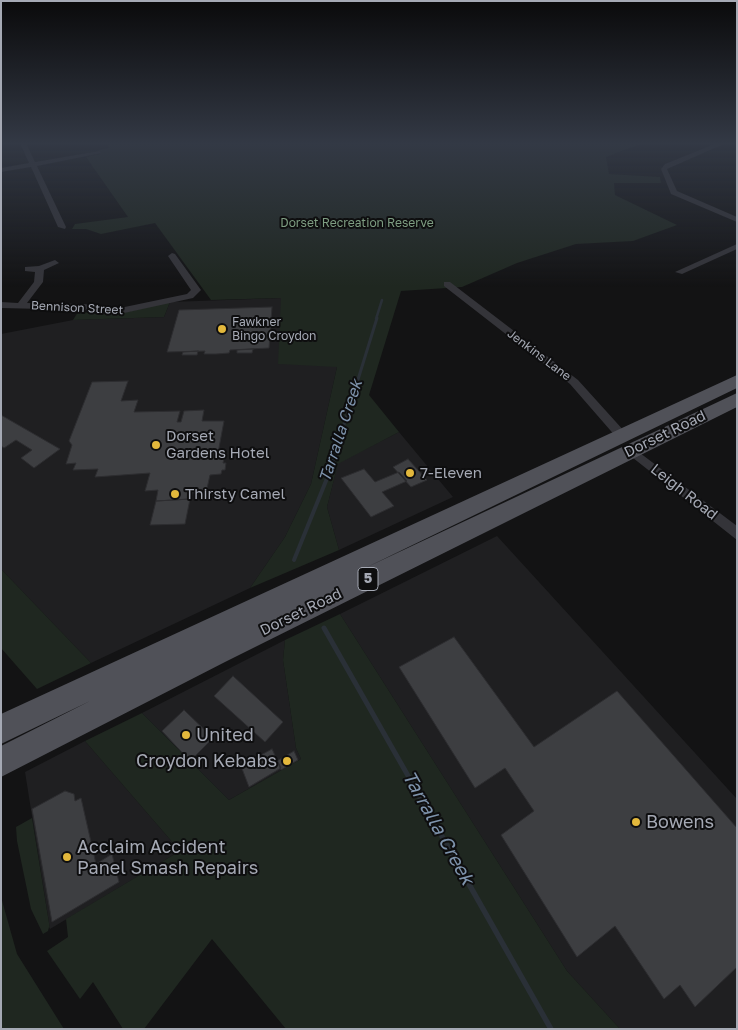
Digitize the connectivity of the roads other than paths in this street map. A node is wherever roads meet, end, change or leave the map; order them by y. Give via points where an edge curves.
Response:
1 (45, 191) edge
2 (674, 191) edge
3 (737, 220) edge
4 (62, 227) dead end
5 (737, 246) edge
6 (172, 256) dead end
7 (55, 263) dead end
8 (28, 269) dead end
9 (40, 269) junction
10 (679, 272) dead end
11 (447, 284) dead end
12 (1, 305) edge
13 (20, 306) junction
14 (737, 381) edge
15 (737, 399) edge
16 (626, 443) junction
17 (737, 534) edge
18 (211, 642) junction
19 (1, 729) edge
20 (1, 762) edge

1 - 4 street
2 - 3 street
5 - 10 street
6 - 13 street, Bennison Street via 196,290 190,296 115,312 84,307
7 - 9 street
8 - 9 street
9 - 13 street via 38,282
11 - 16 street, Jenkins Lane via 574,382
12 - 13 street, Bennison Street
14 - 16 main road, Dorset Road / 5
15 - 16 main road, Dorset Road / 5
16 - 17 street, Leigh Road
16 - 18 main road, Dorset Road / 5
18 - 19 main road, Dorset Road / 5
18 - 20 main road, Dorset Road / 5

